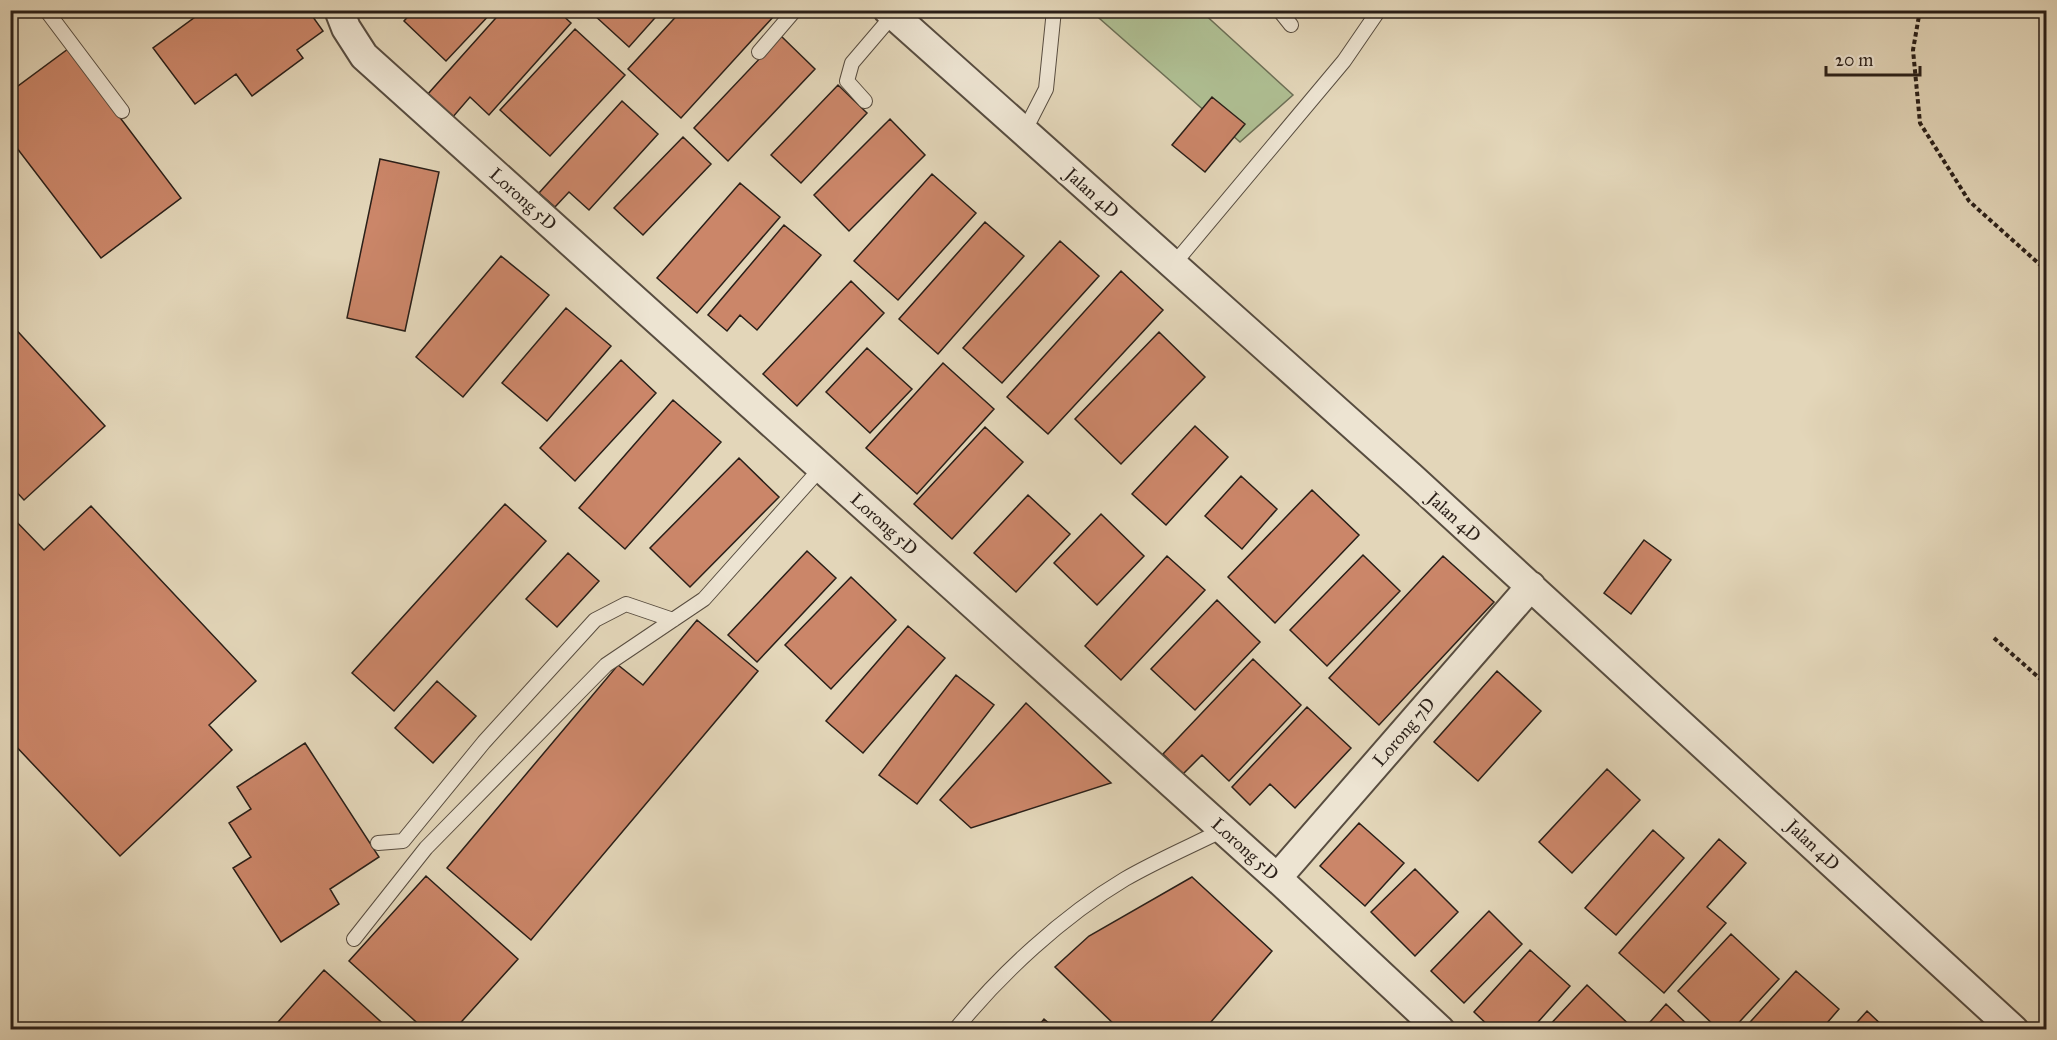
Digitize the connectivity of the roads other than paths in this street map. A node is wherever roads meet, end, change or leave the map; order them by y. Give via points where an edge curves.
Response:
1 (46, 10) edge
2 (339, 10) edge
3 (795, 10) edge
4 (1054, 10) edge
5 (1280, 10) edge
6 (1379, 10) edge
7 (891, 13) edge
8 (1291, 25) dead end
9 (759, 52) dead end
10 (865, 101) dead end
11 (122, 111) dead end
12 (1024, 132) junction
13 (1173, 265) junction
14 (821, 468) junction
15 (1531, 586) junction
16 (673, 620) junction
17 (1223, 830) junction
18 (378, 843) dead end
19 (1277, 878) junction
20 (354, 939) dead end
21 (954, 1029) edge
22 (1440, 1029) edge
23 (2014, 1029) edge

1 - 11 lane
2 - 14 street, Lorong 5D via 364,56
3 - 9 lane
4 - 12 lane via 1046,89
5 - 8 lane
6 - 13 lane via 1344,60
7 - 10 lane via 852,63 847,81
7 - 12 street, Jalan 4D
12 - 13 street, Jalan 4D
13 - 15 street, Jalan 4D
14 - 16 lane via 704,599
14 - 17 street, Lorong 5D
15 - 19 street, Lorong 7D
15 - 23 street, Jalan 4D
16 - 18 lane via 626,604 595,620 484,742 403,841
16 - 20 lane via 606,665 426,848
17 - 19 street, Lorong 5D
17 - 21 lane via 1126,879 1080,909 988,989
19 - 22 street, Lorong 5D

